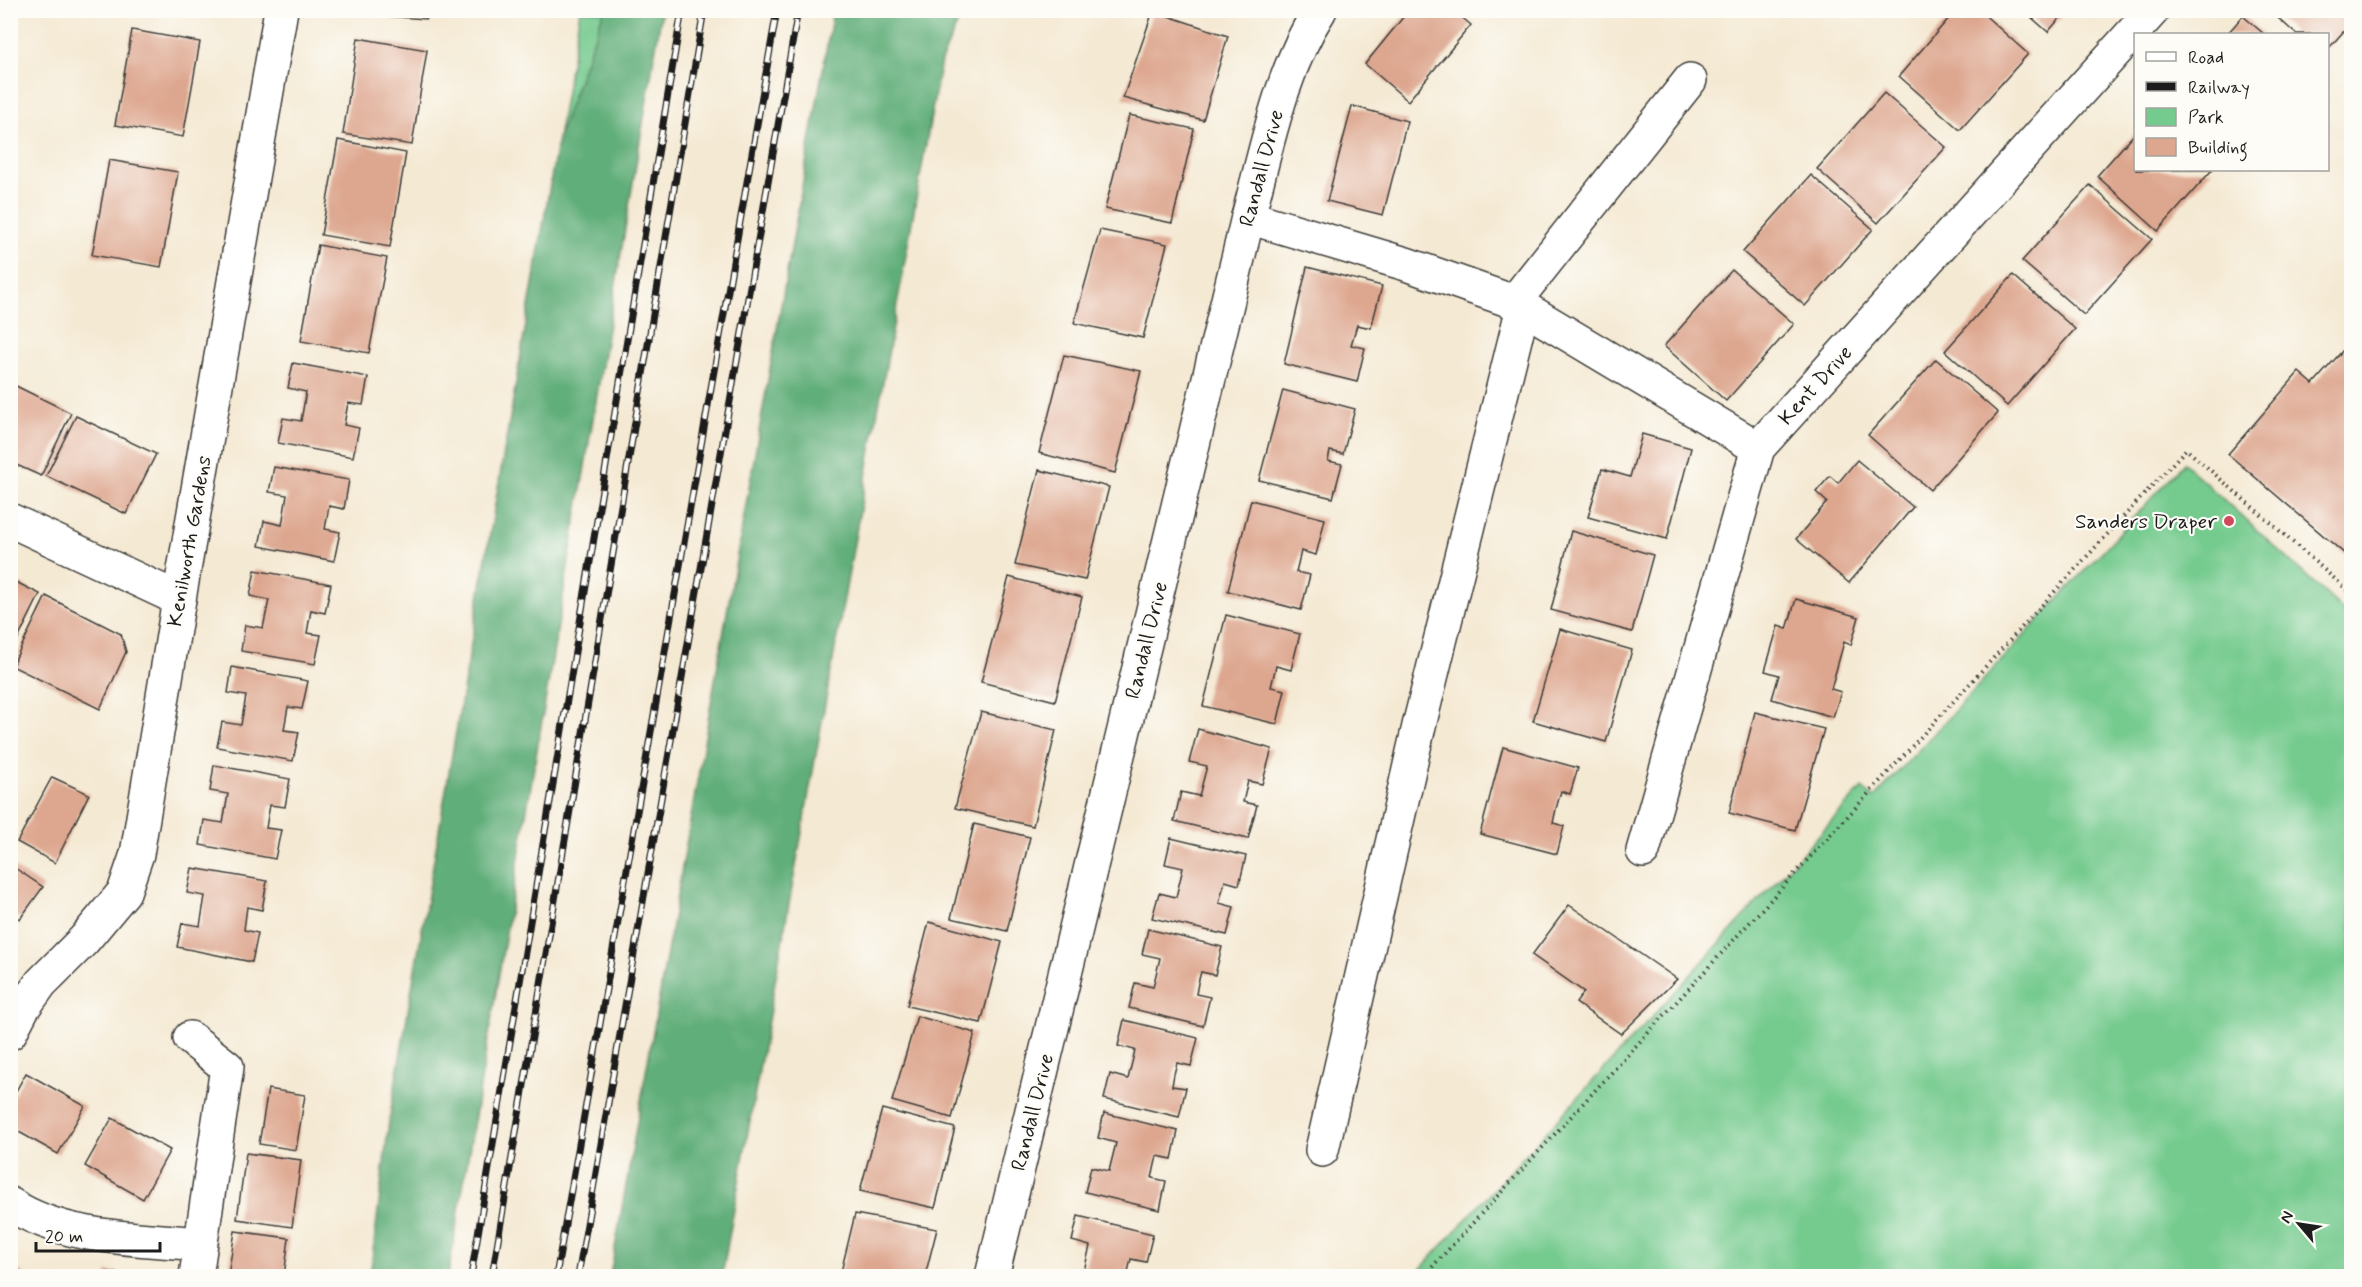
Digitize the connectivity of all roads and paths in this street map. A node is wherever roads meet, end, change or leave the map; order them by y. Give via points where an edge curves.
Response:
1 (281, 10) edge
2 (1320, 10) edge
3 (2153, 10) edge
4 (1690, 80) dead end
5 (1248, 218) junction
6 (1519, 304) junction
7 (1758, 448) junction
8 (10, 520) edge
9 (2352, 594) edge
10 (179, 599) junction
11 (1643, 851) dead end
12 (10, 1033) edge
13 (190, 1038) dead end
14 (1322, 1150) dead end
15 (10, 1204) edge
16 (200, 1244) junction
17 (196, 1276) edge
18 (992, 1276) edge
19 (1424, 1276) edge

1 - 10 street, Kenilworth Gardens
2 - 5 street, Randall Drive via 1284,84
3 - 7 street, Kent Drive
4 - 6 street
5 - 6 street via 1406,264
5 - 18 street, Randall Drive
6 - 7 street
6 - 14 street
7 - 11 street, Kent Drive
8 - 10 street
9 - 19 path via 2186,449
10 - 12 street, Kenilworth Gardens via 137,854 124,892 41,983
13 - 16 street via 227,1067
15 - 16 street via 53,1224 82,1232
16 - 17 street

